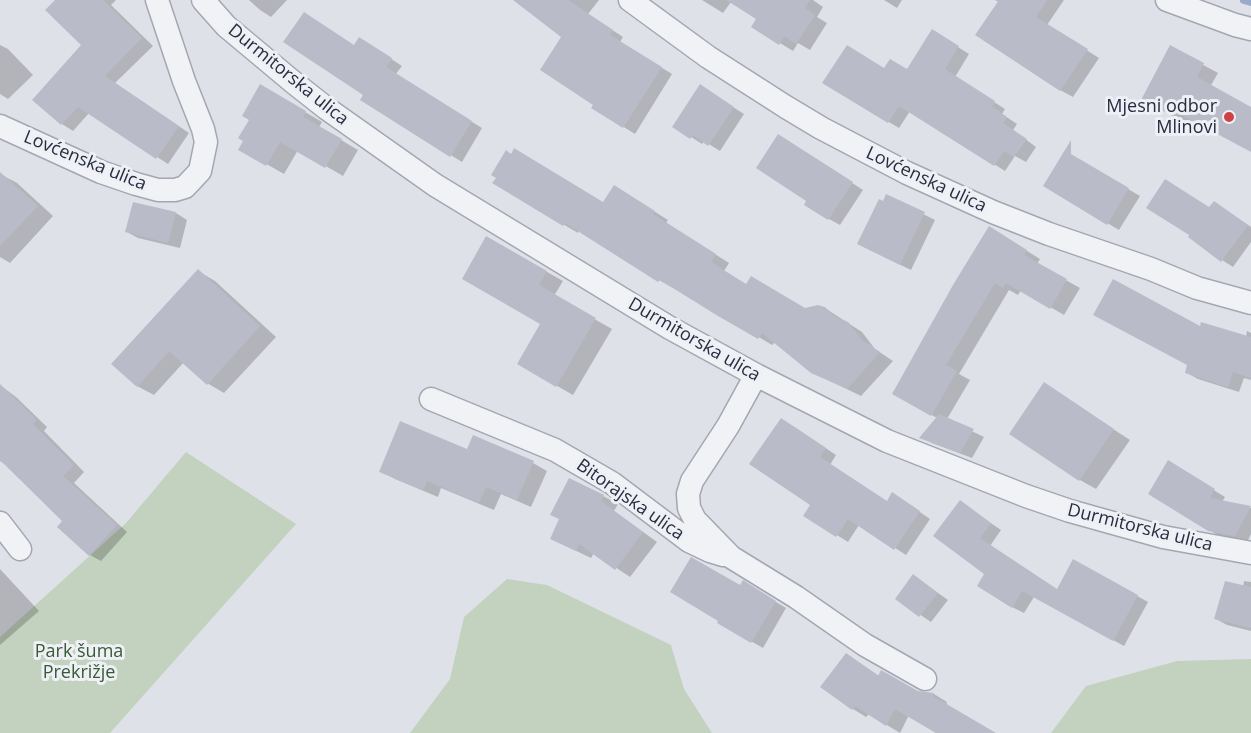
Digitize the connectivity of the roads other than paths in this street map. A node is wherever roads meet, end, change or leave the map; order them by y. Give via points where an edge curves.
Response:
1 (157, 0) edge
2 (203, 0) edge
3 (630, 0) edge
4 (1167, 0) edge
5 (1251, 29) edge
6 (0, 126) edge
7 (1251, 303) edge
8 (756, 375) junction
9 (430, 399) dead end
10 (0, 523) edge
11 (20, 549) dead end
12 (1251, 553) edge
13 (730, 557) junction
14 (925, 679) dead end

1 - 6 street, Lovćenska ulica via 206,141 200,171 185,187 158,190 136,184
2 - 8 street, Durmitorska ulica via 226,26 293,82 435,185 660,322
3 - 7 street, Lovćenska ulica via 786,107 907,173 1049,234 1197,288
4 - 5 street
8 - 12 street, Durmitorska ulica via 887,441 1037,500 1163,537
8 - 13 street, Bitorajska ulica via 728,426 698,468 688,494 695,520
9 - 13 street, Bitorajska ulica via 555,450 612,483 690,541
10 - 11 street
13 - 14 street, Bitorajska ulica

